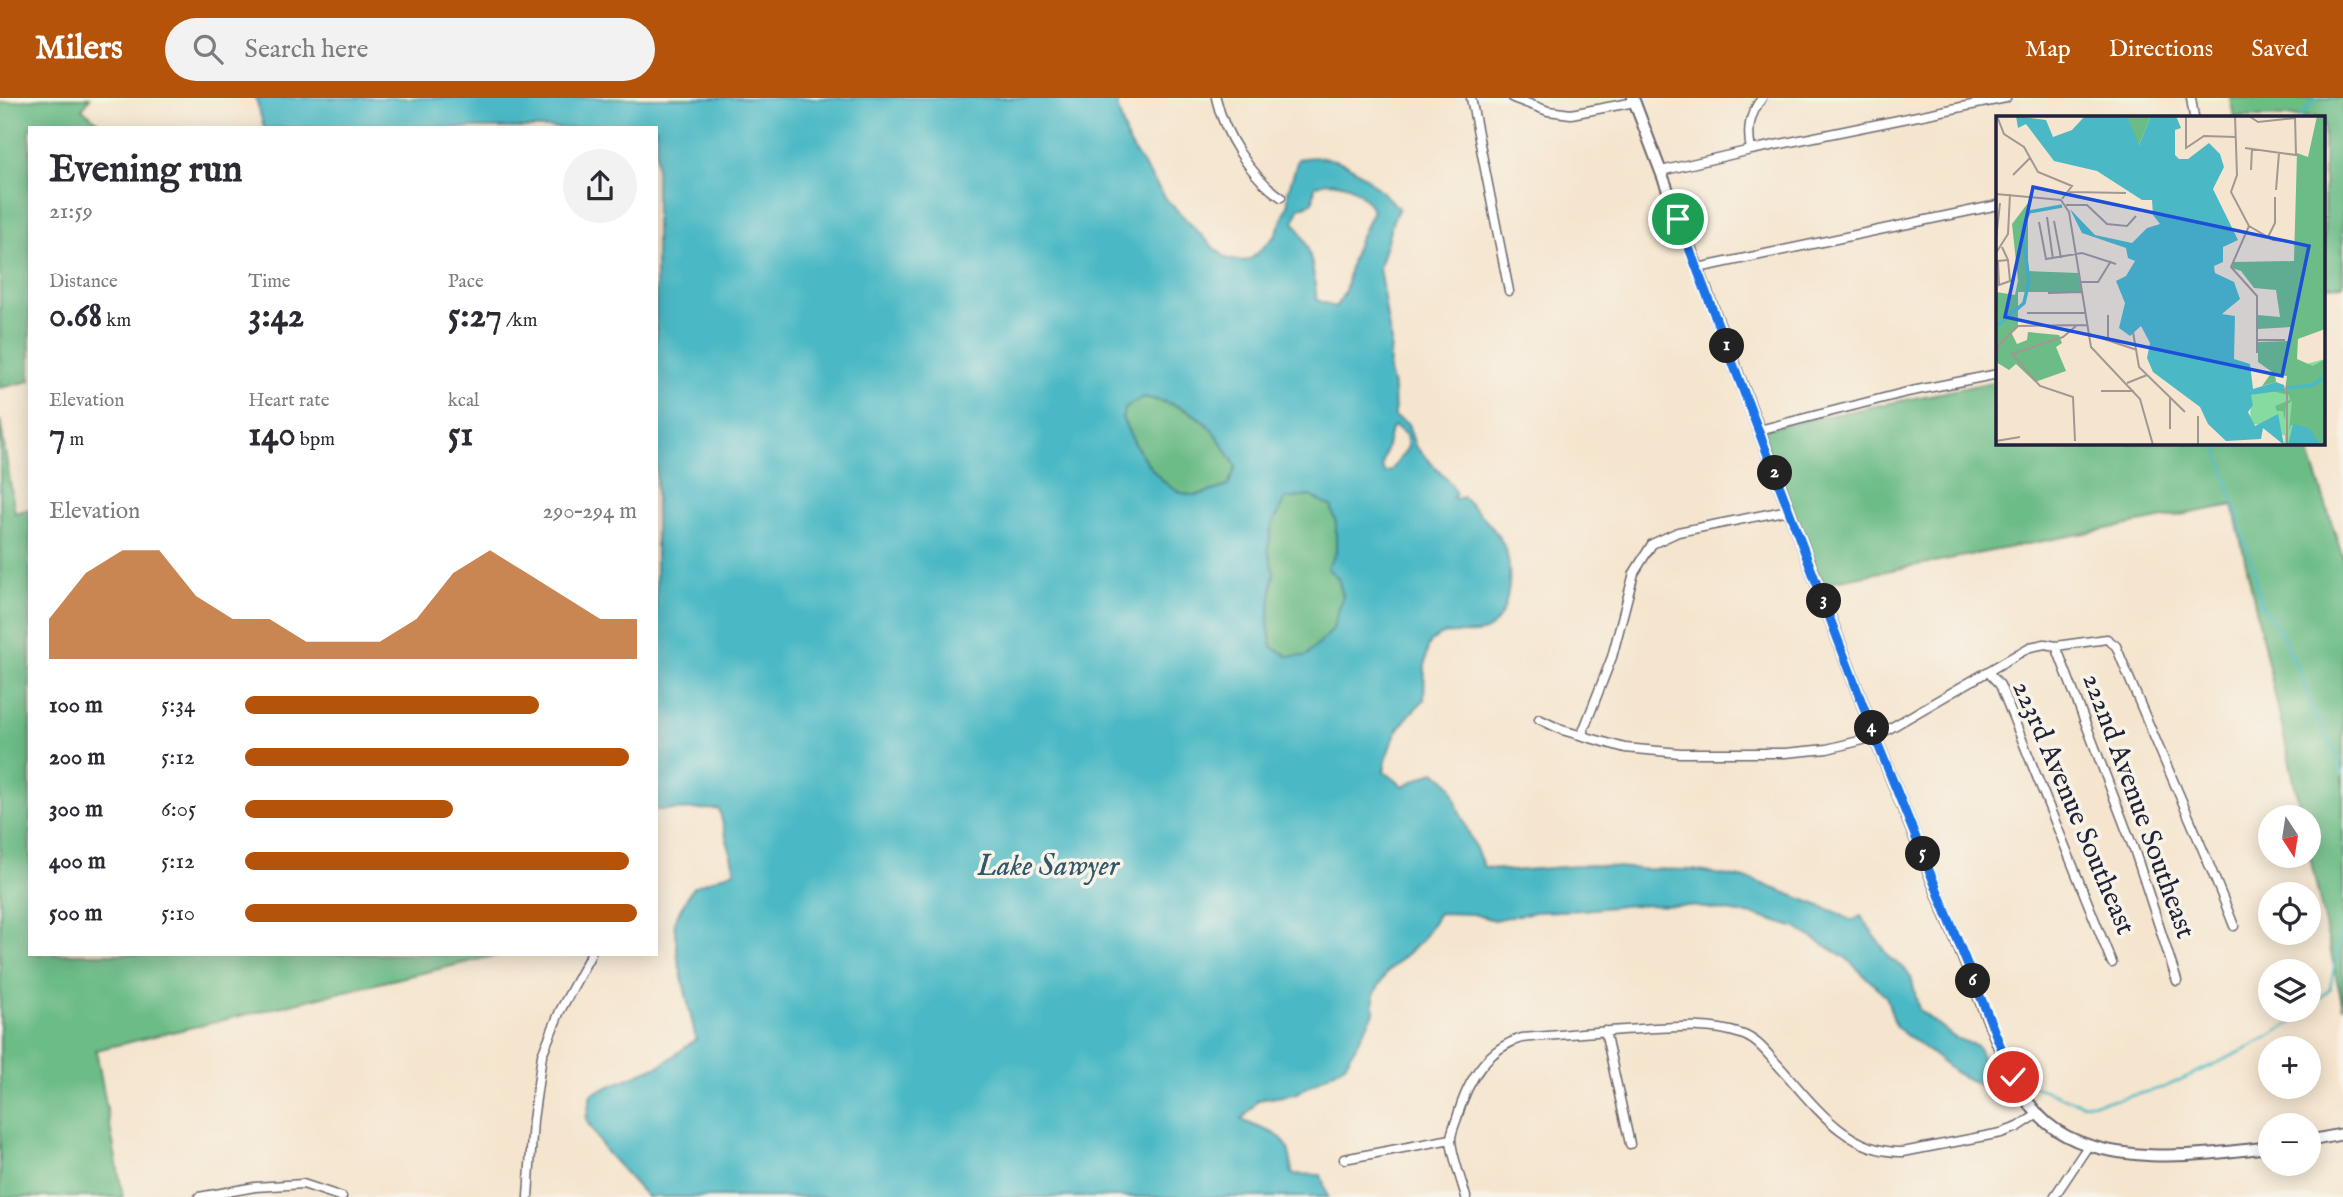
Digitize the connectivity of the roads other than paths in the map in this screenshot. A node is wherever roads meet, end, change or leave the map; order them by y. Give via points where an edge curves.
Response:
1 (1216, 98) edge
2 (1471, 98) edge
3 (1513, 98) edge
4 (1762, 98) edge
5 (2006, 98) edge
6 (2191, 98) edge
7 (1634, 100) edge
8 (2194, 116) edge
9 (1751, 150) junction
10 (1661, 171) junction
11 (1282, 197) dead end
12 (1996, 205) edge
13 (1698, 268) junction
14 (1509, 290) dead end
15 (1996, 374) edge
16 (1759, 430) junction
17 (1789, 510) junction
18 (2056, 646) junction
19 (1989, 673) junction
20 (1539, 719) dead end
21 (1582, 734) junction
22 (1875, 737) junction
23 (2234, 926) dead end
24 (591, 956) edge
25 (2112, 963) dead end
26 (2177, 981) dead end
27 (1605, 1031) junction
28 (2038, 1114) junction
29 (2343, 1134) edge
30 (2321, 1138) edge
31 (1451, 1139) junction
32 (1630, 1144) dead end
33 (2088, 1146) junction
34 (2258, 1148) edge
35 (1344, 1159) dead end
36 (200, 1197) edge
37 (342, 1197) edge
38 (528, 1197) edge
39 (1466, 1197) edge
40 (2054, 1197) edge

1 - 11 street via 1232,137 1256,175
2 - 14 street
3 - 7 street via 1571,114
4 - 9 street via 1752,110 1747,133
5 - 9 street
6 - 8 street
7 - 10 street
9 - 10 street
10 - 13 street
12 - 13 street
13 - 16 street
15 - 16 street
16 - 17 street
17 - 21 street via 1678,532 1653,544 1634,573 1612,657
17 - 22 street
18 - 19 street via 2030,647
18 - 23 street via 2108,639 2116,646
18 - 26 street, 222nd Avenue Southeast via 2136,855
19 - 22 street
19 - 25 street, 223rd Avenue Southeast via 2000,685
20 - 21 street
21 - 22 street via 1625,748 1680,753 1796,752
22 - 28 street via 2005,1061
24 - 38 street via 542,1055
27 - 28 street via 1680,1026 1740,1033 1758,1043 1837,1130 1870,1149 1888,1153 2001,1133
27 - 31 street via 1522,1038 1495,1051 1473,1077
27 - 32 street
28 - 33 street
29 - 30 street
31 - 35 street
31 - 39 street
33 - 34 street via 2154,1154
33 - 40 street
36 - 37 street via 303,1184

